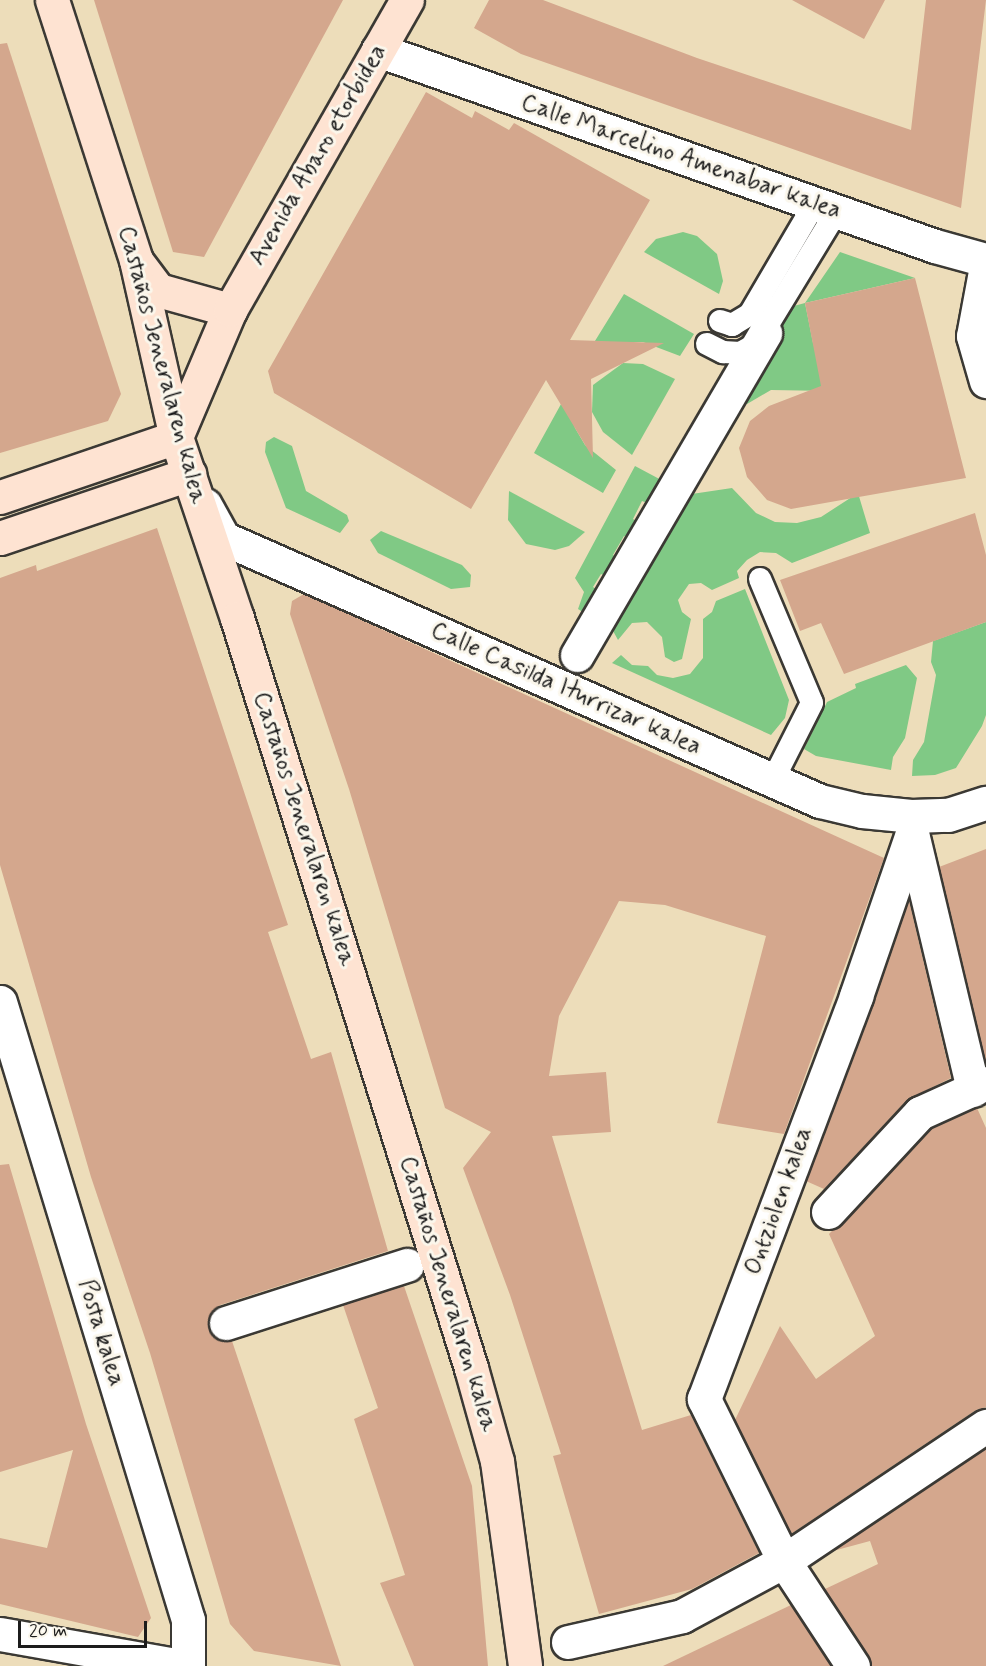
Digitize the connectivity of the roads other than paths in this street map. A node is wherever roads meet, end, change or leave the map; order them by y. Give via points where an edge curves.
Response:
1 (52, 0) edge
2 (407, 0) edge
3 (378, 50) junction
4 (826, 207) junction
5 (136, 260) junction
6 (986, 260) edge
7 (986, 266) edge
8 (230, 310) junction
9 (720, 321) dead end
10 (765, 333) junction
11 (707, 344) dead end
12 (986, 381) edge
13 (176, 437) junction
14 (189, 474) junction
15 (0, 497) edge
16 (0, 538) edge
17 (760, 579) dead end
18 (577, 656) dead end
19 (773, 780) junction
20 (986, 783) edge
21 (986, 803) edge
22 (948, 815) junction
23 (0, 1002) edge
24 (981, 1088) edge
25 (828, 1212) dead end
26 (407, 1265) dead end
27 (226, 1323) dead end
28 (986, 1426) edge
29 (783, 1561) junction
30 (0, 1634) edge
31 (568, 1642) dead end
32 (181, 1666) edge
33 (188, 1666) edge
34 (525, 1666) edge
35 (853, 1666) edge

1 - 5 street, Castaños Jeneralaren kalea
2 - 3 street, Avenida Abaro etorbidea
3 - 4 street, Calle Marcelino Amenabar kalea
3 - 8 street, Avenida Abaro etorbidea
4 - 6 street, Calle Marcelino Amenabar kalea
4 - 9 lane via 750,314 732,325
4 - 10 lane
5 - 8 street via 158,290
5 - 13 street, Castaños Jeneralaren kalea
7 - 12 street via 973,336
8 - 13 street, Avenida Abaro etorbidea
8 - 14 street, Avenida Abaro etorbidea
10 - 11 lane via 740,353 723,352
10 - 18 street
13 - 14 street, Castaños Jeneralaren kalea
13 - 15 street
14 - 16 street
14 - 19 street, Calle Casilda Iturrizar kalea via 223,538
14 - 34 street, Castaños Jeneralaren kalea via 402,1141 497,1461
17 - 19 lane via 812,703
19 - 22 street, Calle Casilda Iturrizar kalea via 820,801 862,811
20 - 22 street
21 - 22 street, Calle Casilda Iturrizar kalea
23 - 33 street, Posta kalea via 188,1620
24 - 25 street via 920,1113
24 - 29 street, Ontziolen kalea via 912,832 856,996 704,1399
26 - 27 street
28 - 29 street
29 - 31 street via 682,1617
29 - 35 street, Ontziolen kalea
30 - 32 street

